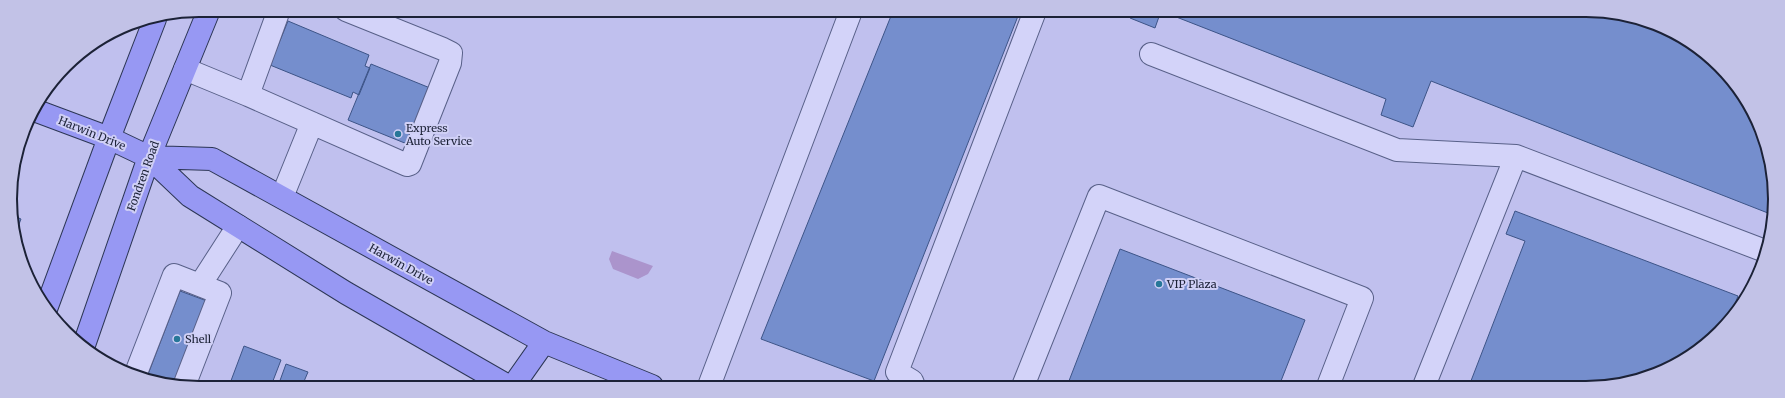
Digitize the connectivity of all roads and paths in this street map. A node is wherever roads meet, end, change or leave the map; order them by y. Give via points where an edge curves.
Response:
1 (206, 17) edge
2 (276, 17) edge
3 (364, 17) edge
4 (849, 17) edge
5 (1033, 17) edge
6 (154, 23) edge
7 (1151, 54) dead end
8 (185, 69) junction
9 (248, 95) junction
10 (40, 111) edge
11 (312, 123) junction
12 (108, 138) junction
13 (1516, 156) junction
14 (149, 157) junction
15 (282, 197) junction
16 (238, 226) junction
17 (1761, 249) edge
18 (200, 285) junction
19 (49, 301) edge
20 (85, 341) edge
21 (544, 342) junction
22 (138, 370) edge
23 (186, 381) edge
24 (499, 381) edge
25 (517, 381) edge
26 (640, 381) edge
27 (711, 381) edge
28 (912, 381) edge
29 (1025, 381) edge
30 (1330, 381) edge
31 (1426, 381) edge

1 - 8 main road, Fondren Road
2 - 9 lane
3 - 11 lane via 443,48 451,54 410,164 407,165
4 - 27 lane
5 - 28 lane via 897,372
6 - 12 main road
7 - 13 lane via 1397,150
8 - 9 lane
8 - 14 main road, Fondren Road
9 - 11 lane
10 - 12 main road, Harwin Drive
11 - 15 lane
12 - 14 main road, Harwin Drive
12 - 19 main road
13 - 17 lane
13 - 31 lane
14 - 15 main road, Harwin Drive via 212,159
14 - 16 main road, Harwin Drive via 190,196
14 - 20 main road, Fondren Road
15 - 21 main road, Harwin Drive
16 - 18 lane
16 - 24 main road, Harwin Drive via 346,293
18 - 22 lane via 174,275
18 - 23 lane via 220,293
21 - 25 main road
21 - 26 main road, Harwin Drive
29 - 30 lane via 1099,196 1362,298

